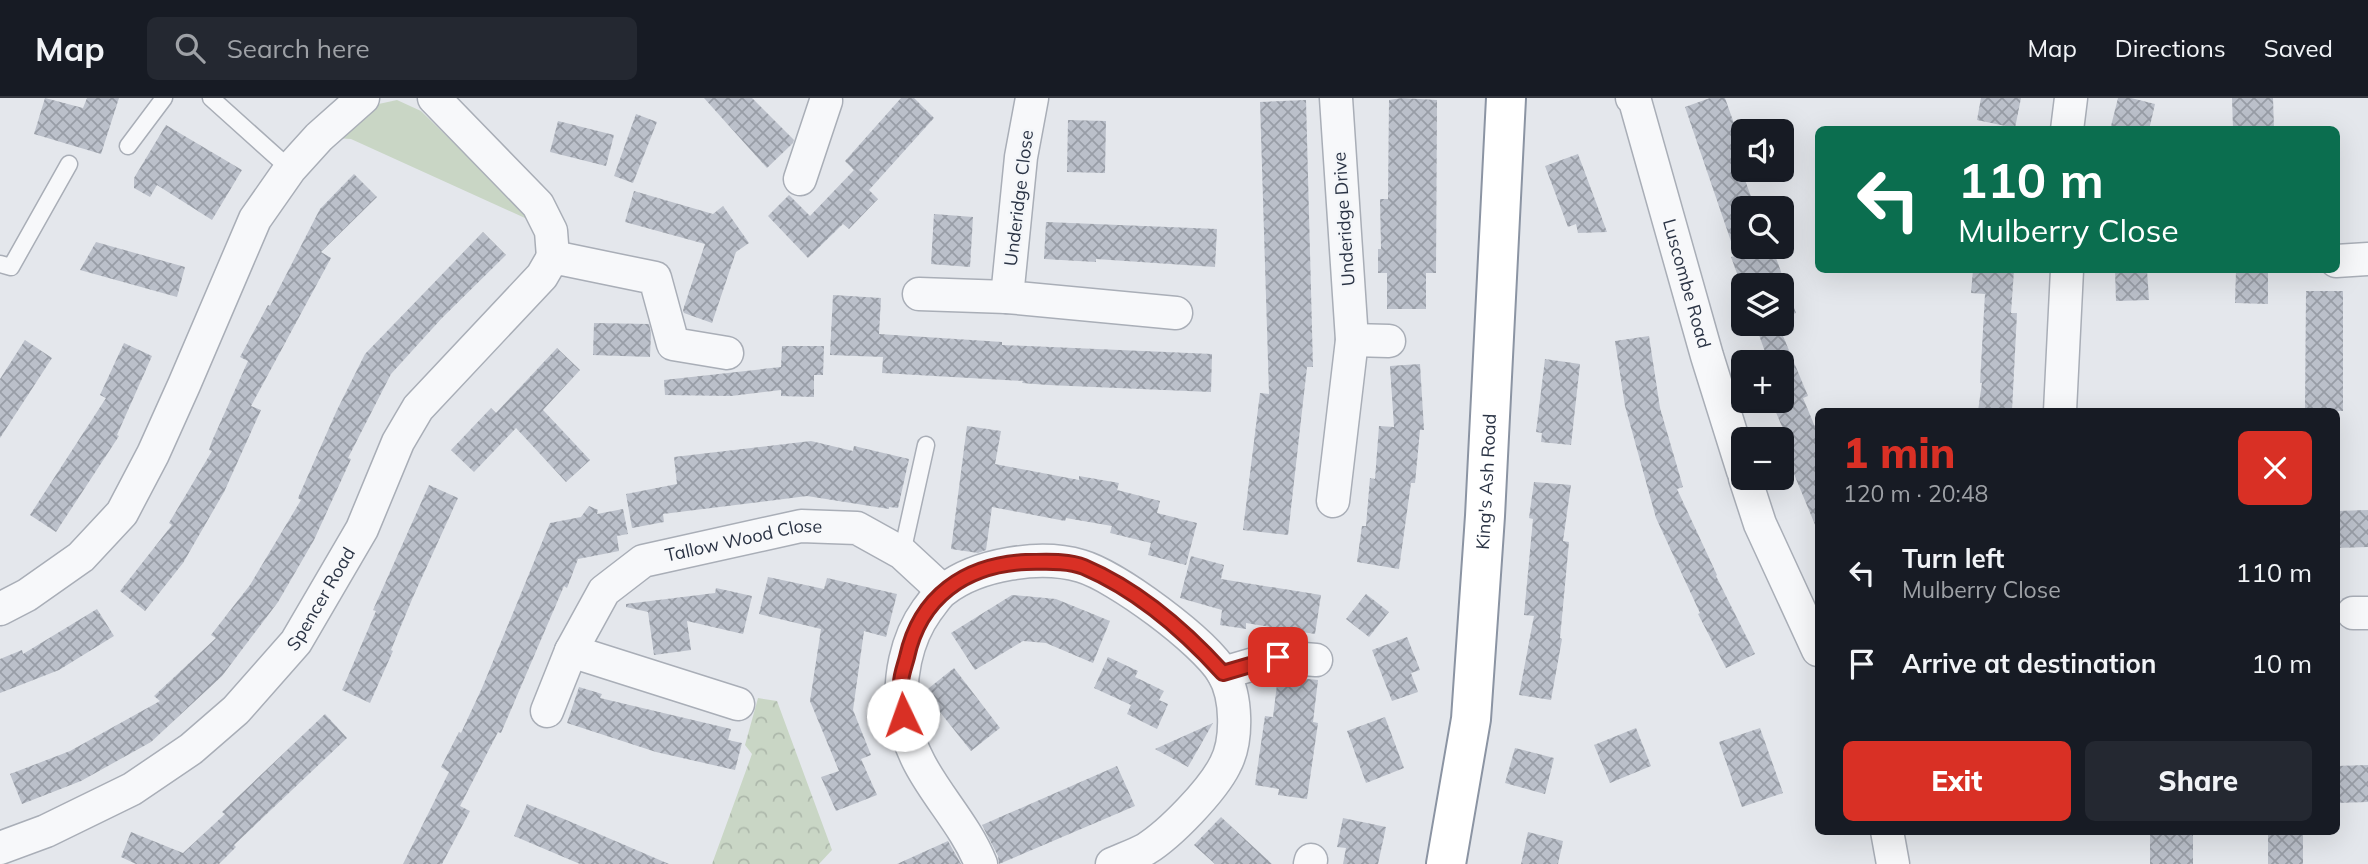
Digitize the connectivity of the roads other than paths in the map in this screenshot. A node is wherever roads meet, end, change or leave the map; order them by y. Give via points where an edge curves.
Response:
1 (164, 98) edge
2 (211, 98) edge
3 (363, 98) edge
4 (434, 98) edge
5 (1032, 98) edge
6 (1336, 98) edge
7 (1506, 98) edge
8 (1632, 98) edge
9 (2071, 98) edge
10 (826, 99) edge
11 (2068, 126) edge
12 (128, 146) dead end
13 (69, 164) dead end
14 (290, 169) junction
15 (800, 179) dead end
16 (553, 257) junction
17 (2368, 259) edge
18 (2340, 261) edge
19 (0, 264) edge
20 (2067, 273) edge
21 (919, 294) dead end
22 (1007, 297) junction
23 (1176, 313) dead end
24 (1352, 340) junction
25 (1389, 341) dead end
26 (727, 353) dead end
27 (2060, 408) edge
28 (1731, 431) edge
29 (926, 445) dead end
30 (1749, 490) edge
31 (1333, 501) dead end
32 (902, 552) junction
33 (942, 590) junction
34 (0, 609) edge
35 (1815, 643) edge
36 (572, 651) junction
37 (1316, 660) dead end
38 (1223, 673) junction
39 (738, 704) dead end
40 (547, 710) dead end
41 (1888, 835) edge
42 (0, 848) edge
43 (1148, 857) edge
44 (981, 864) edge
45 (1112, 864) edge
46 (1446, 864) edge
47 (1893, 864) edge

1 - 12 lane
2 - 14 lane
3 - 14 street
4 - 16 street via 538,205 551,231
5 - 22 street, Underidge Close via 1021,157
6 - 24 street, Underidge Drive
7 - 46 highway, King's Ash Road via 1471,719
8 - 28 street, Luscombe Road
9 - 11 street
10 - 15 street
13 - 19 lane via 11,267
14 - 34 street via 255,219 153,454 122,513 81,557
16 - 26 street via 655,278 673,344
16 - 42 street, Spencer Road via 542,275 418,408 398,442 362,529 296,642 236,710 191,749 132,789
17 - 18 street
20 - 27 street
21 - 22 street
22 - 23 street
24 - 25 street
24 - 31 street, Underidge Drive
29 - 32 lane
30 - 35 street
32 - 33 street, Tallow Wood Close
32 - 36 street, Tallow Wood Close via 858,528 801,526 643,561 604,591
33 - 38 street via 1008,563 1081,566 1165,616
33 - 44 street via 916,626 901,682 903,715 912,751 972,842
36 - 39 street
36 - 40 street, Tallow Wood Close
37 - 38 street via 1278,657
38 - 43 street via 1234,704 1234,733 1226,765
41 - 47 street
43 - 45 street

